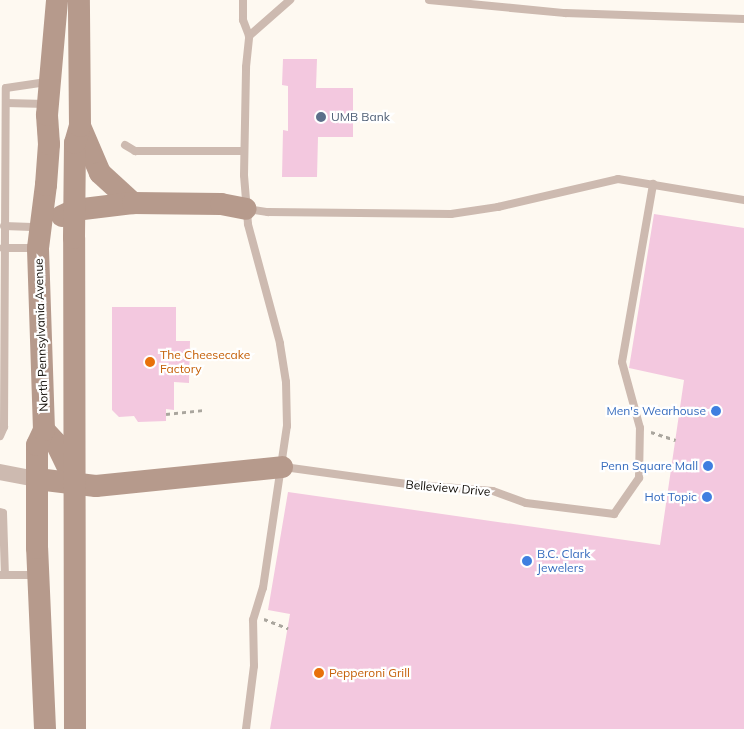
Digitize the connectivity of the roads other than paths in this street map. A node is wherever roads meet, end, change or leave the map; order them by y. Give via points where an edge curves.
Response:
1 (57, 0) edge
2 (79, 0) edge
3 (243, 0) edge
4 (290, 0) edge
5 (429, 0) edge
6 (744, 19) edge
7 (249, 36) junction
8 (49, 93) junction
9 (6, 103) junction
10 (80, 126) junction
11 (125, 145) dead end
12 (244, 152) junction
13 (653, 184) junction
14 (744, 200) edge
15 (134, 203) junction
16 (246, 208) junction
17 (75, 210) junction
18 (4, 226) junction
19 (40, 237) junction
20 (3, 248) junction
21 (44, 430) junction
22 (0, 436) edge
23 (282, 467) junction
24 (0, 472) edge
25 (37, 478) junction
26 (76, 483) junction
27 (0, 512) edge
28 (3, 575) edge
29 (38, 575) junction
30 (45, 729) edge
31 (75, 729) edge
32 (246, 729) edge

1 - 8 main road, North Pennsylvania Avenue
2 - 10 main road
3 - 7 lane via 243,20
4 - 7 lane
5 - 6 lane via 565,13
7 - 12 lane
8 - 9 lane
8 - 9 lane via 35,81 6,88
8 - 19 main road, North Pennsylvania Avenue via 49,144
9 - 18 lane
10 - 15 main road via 100,173
10 - 17 main road via 75,143
11 - 12 lane via 135,151
12 - 16 lane
13 - 14 lane
13 - 16 lane via 618,179 597,181 498,207 452,214 268,212
13 - 23 lane, Belleview Drive via 622,362 640,428 639,478 614,514 526,504 494,491 407,484
15 - 16 main road via 221,204
15 - 17 main road
16 - 23 lane via 250,236 284,365 287,426
17 - 19 main road
17 - 26 main road
18 - 19 lane
18 - 20 lane
19 - 20 lane
19 - 21 main road, North Pennsylvania Avenue
20 - 22 lane via 4,427
21 - 25 main road, North Pennsylvania Avenue via 37,445
21 - 26 main road via 56,442
23 - 26 main road, Belleview Drive via 266,466 96,486
23 - 32 lane via 263,588 253,620 254,666
24 - 25 street, Belleview Drive
25 - 26 main road, Belleview Drive
25 - 29 main road, North Pennsylvania Avenue
26 - 31 main road
27 - 28 lane via 3,513
28 - 29 lane
29 - 30 main road, North Pennsylvania Avenue

